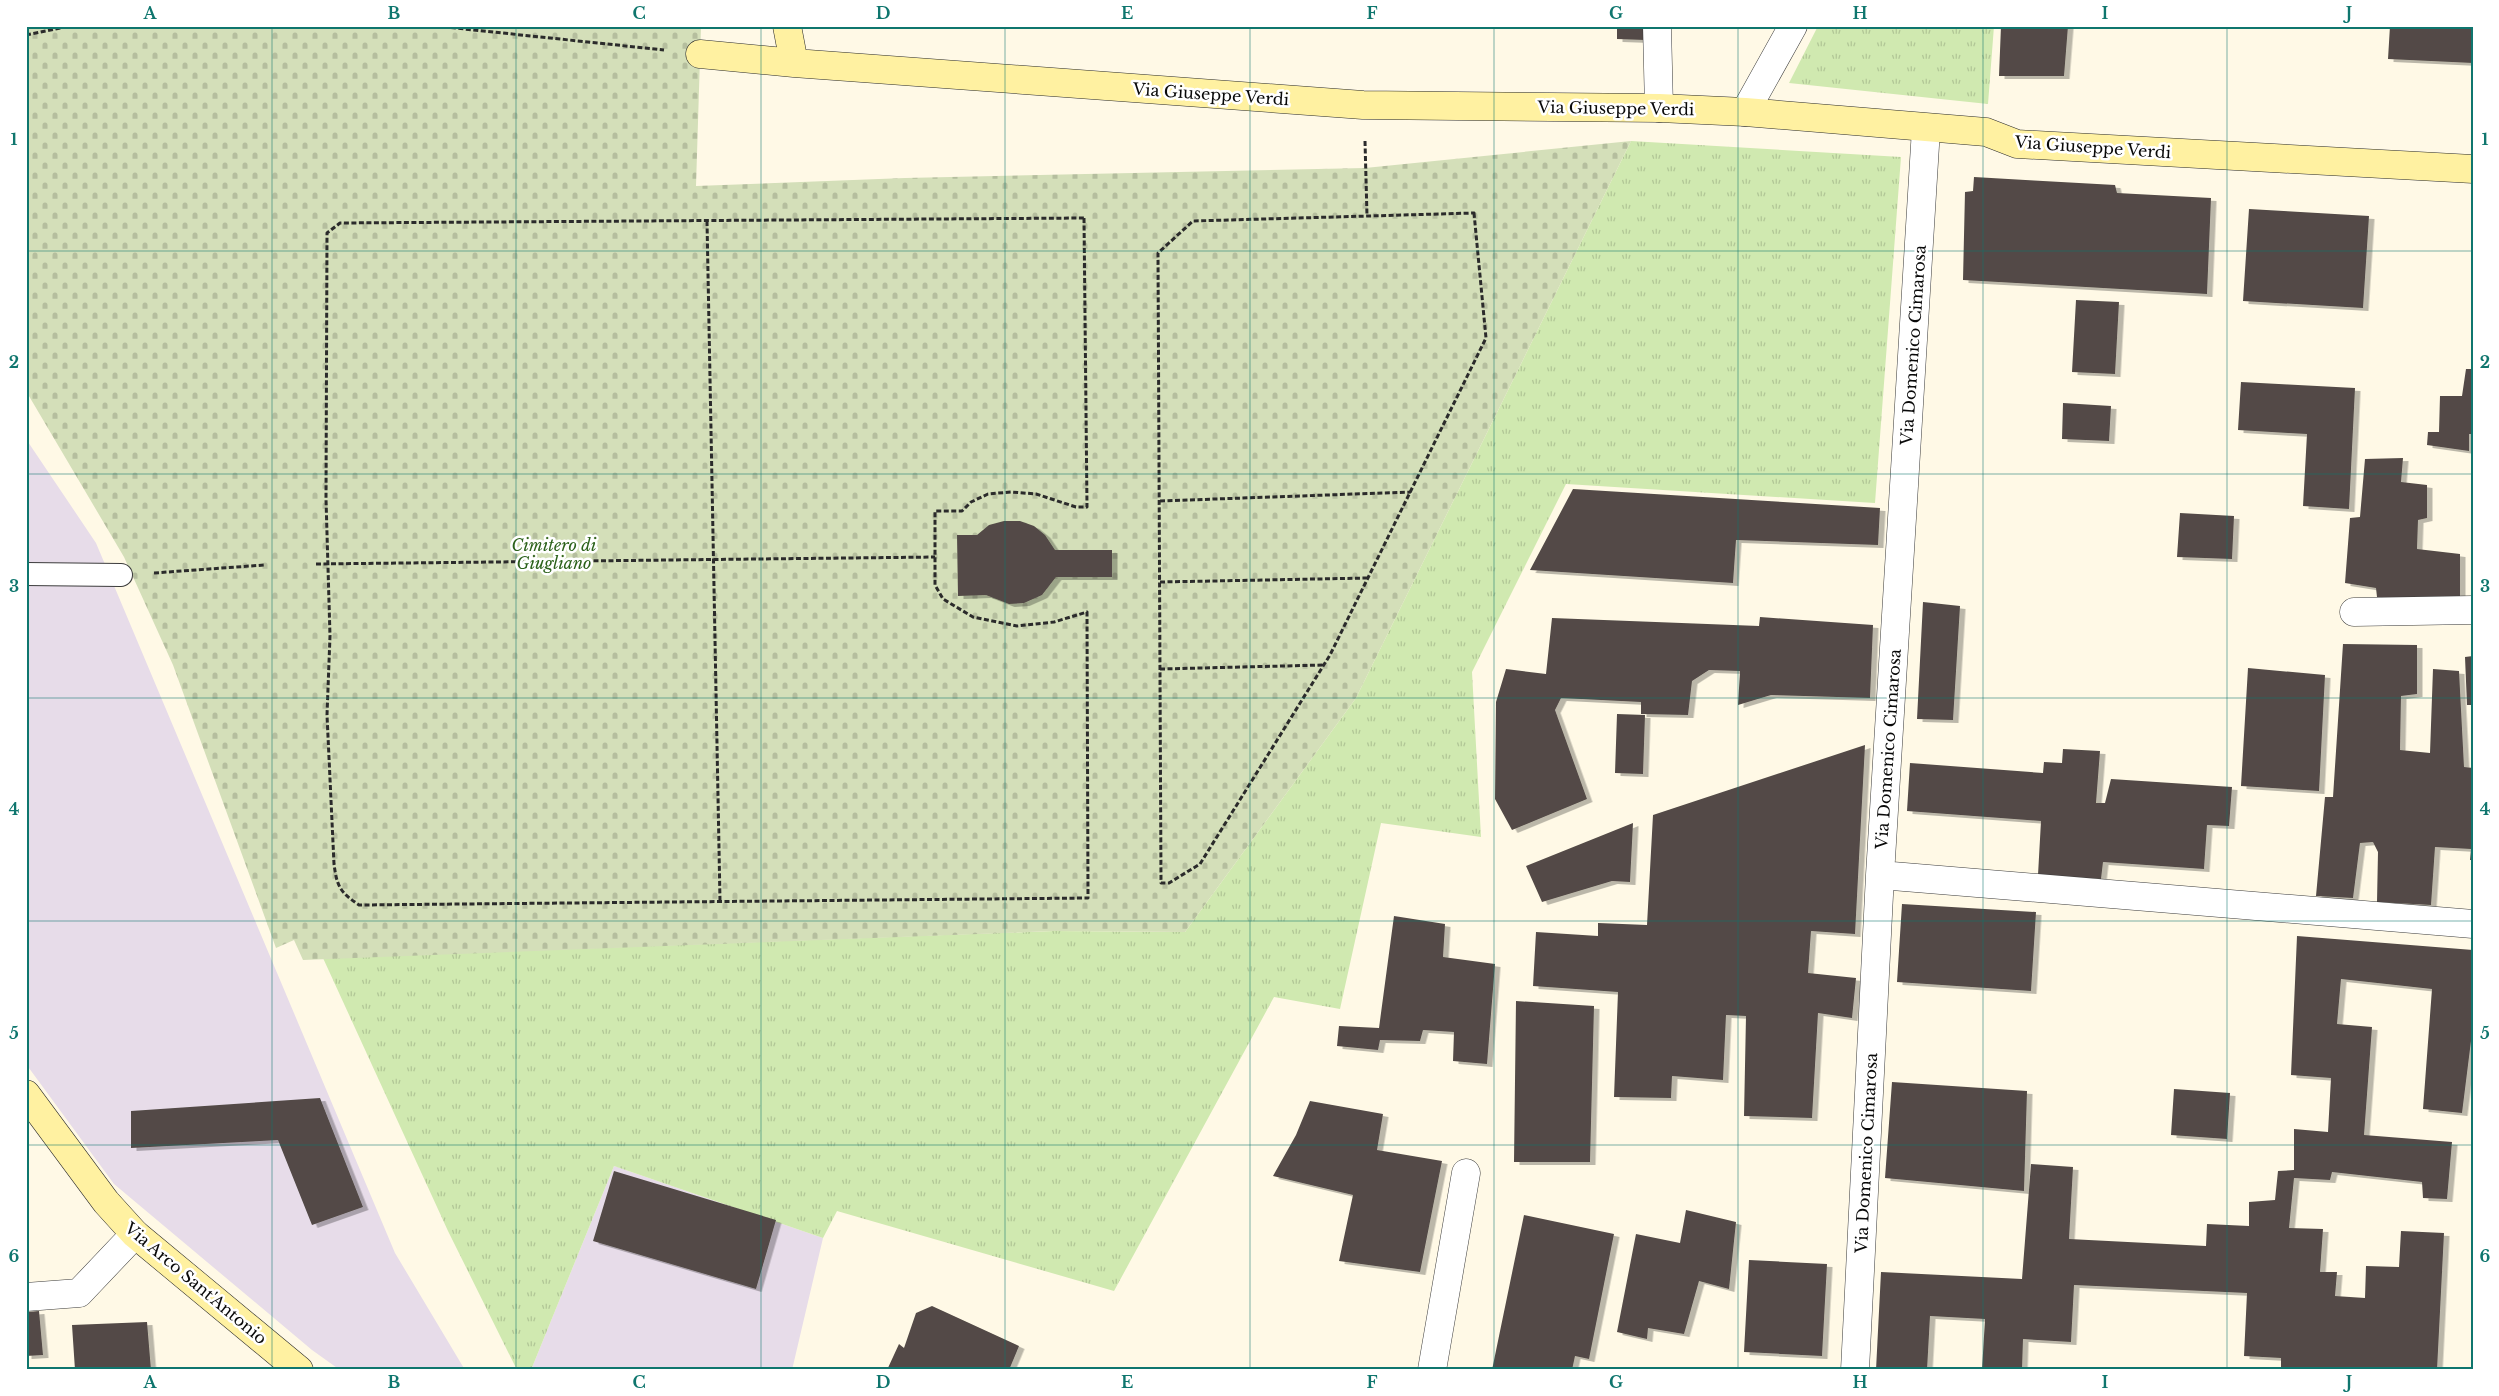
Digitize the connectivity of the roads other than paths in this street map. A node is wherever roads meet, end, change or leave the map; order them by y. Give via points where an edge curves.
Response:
1 (787, 26) edge
2 (1657, 26) edge
3 (1793, 26) edge
4 (700, 54) road end
5 (794, 63) junction
6 (1659, 108) junction
7 (1745, 112) junction
8 (1926, 129) junction
9 (2473, 169) edge
10 (26, 574) edge
11 (120, 575) road end
12 (2473, 610) edge
13 (2354, 612) dead end
14 (1880, 875) junction
15 (2473, 924) edge
16 (26, 1094) edge
17 (1466, 1173) dead end
18 (135, 1234) junction
19 (26, 1297) edge
20 (299, 1370) edge
21 (1432, 1370) edge
22 (1855, 1370) edge

1 - 5 street
2 - 6 street
3 - 7 street
4 - 5 street, Via Giuseppe Verdi
5 - 6 street, Via Giuseppe Verdi via 1363,105
6 - 7 street, Via Giuseppe Verdi
7 - 8 street, Via Giuseppe Verdi
8 - 9 street, Via Giuseppe Verdi via 1986,132 2017,144
8 - 14 street, Via Domenico Cimarosa
10 - 11 lane
12 - 13 street
14 - 15 street
14 - 22 street, Via Domenico Cimarosa
16 - 18 street, Via Arco Sant'Antonio via 106,1202
17 - 21 street
18 - 19 street via 79,1293
18 - 20 street, Via Arco Sant'Antonio

